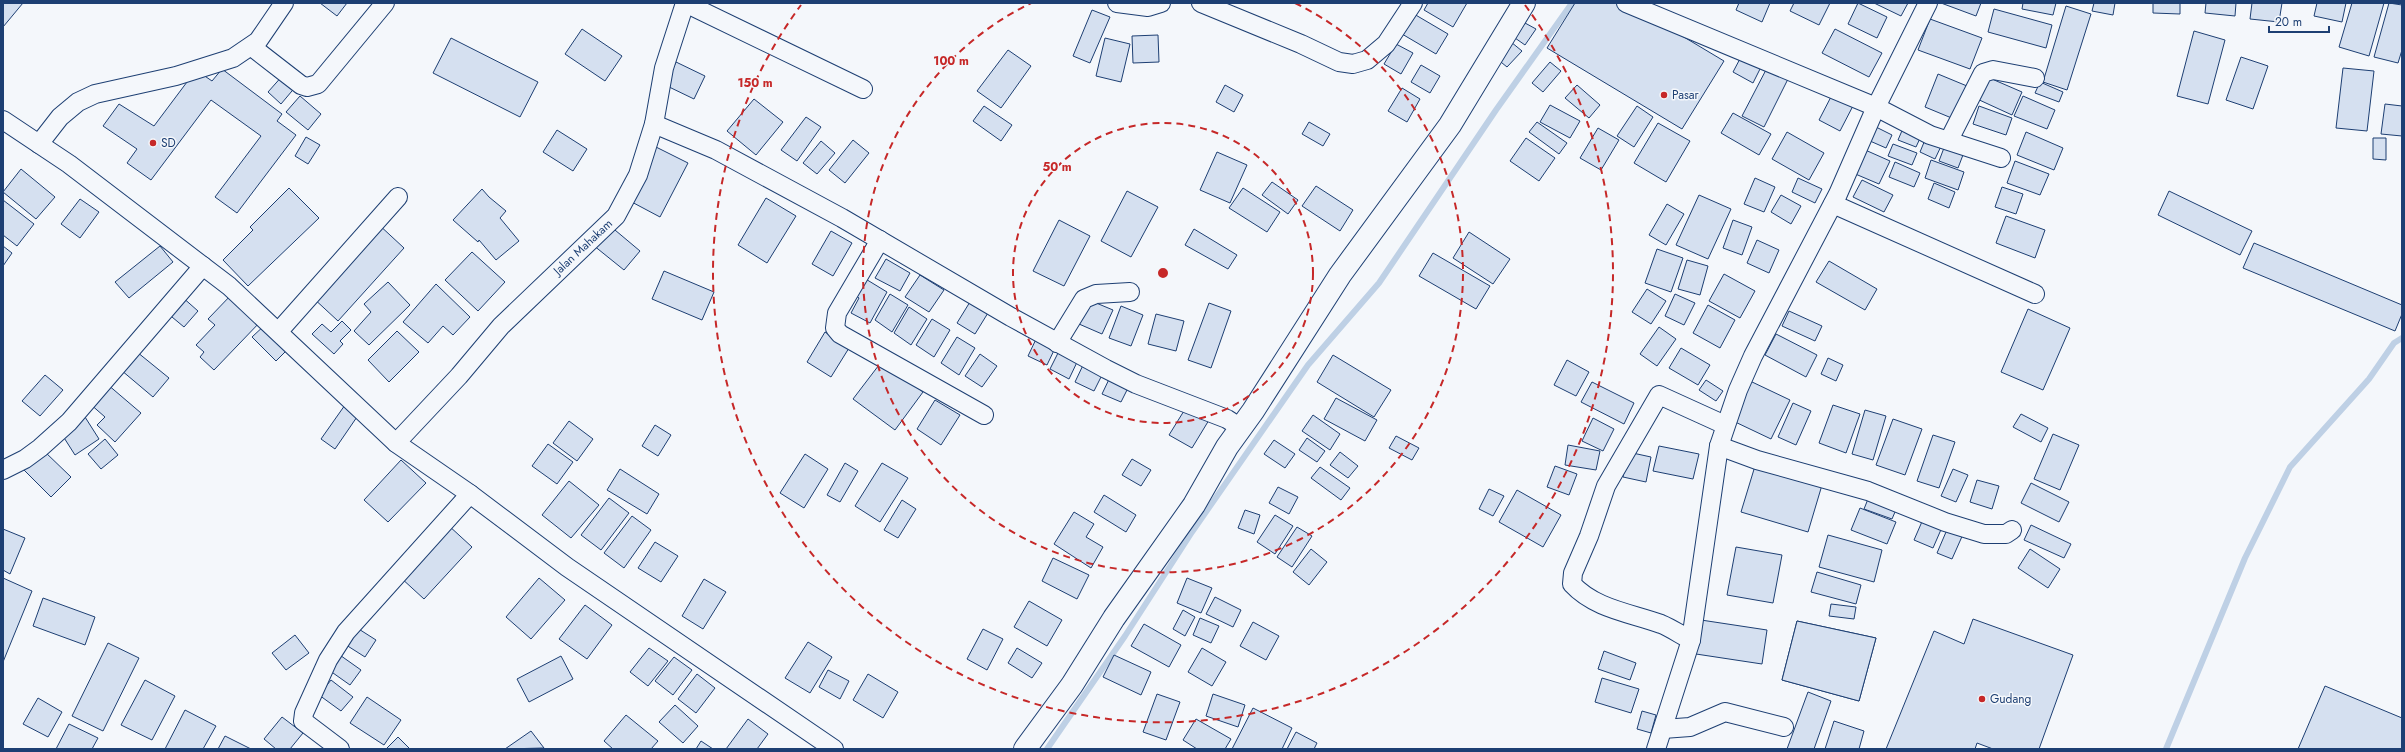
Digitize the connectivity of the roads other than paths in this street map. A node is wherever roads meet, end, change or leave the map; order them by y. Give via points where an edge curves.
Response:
1 (284, 3) edge
2 (385, 3) edge
3 (685, 3) edge
4 (1118, 3) edge
5 (1160, 3) edge
6 (1201, 3) edge
7 (1413, 3) edge
8 (1524, 3) edge
9 (1626, 3) edge
10 (1928, 3) edge
11 (252, 47) junction
12 (2035, 78) dead end
13 (863, 89) dead end
14 (1876, 107) junction
15 (3, 120) edge
16 (654, 124) junction
17 (1949, 140) junction
18 (39, 144) junction
19 (2001, 158) dead end
20 (398, 198) dead end
21 (1833, 204) junction
22 (880, 240) junction
23 (203, 266) junction
24 (1130, 292) dead end
25 (2035, 294) dead end
26 (279, 332) junction
27 (1057, 343) junction
28 (984, 415) dead end
29 (1724, 425) junction
30 (1241, 428) junction
31 (396, 443) junction
32 (1719, 446) junction
33 (3, 470) edge
34 (470, 494) junction
35 (2012, 530) dead end
36 (1691, 640) junction
37 (1784, 727) dead end
38 (1663, 729) junction
39 (340, 749) edge
40 (834, 749) edge
41 (1025, 749) edge
42 (1656, 749) edge

1 - 11 street
2 - 11 street via 318,84 313,86 301,85
3 - 13 street
3 - 16 street, Jalan Mahakam via 664,68
4 - 5 street via 1148,7
6 - 7 street via 1340,62 1353,64 1366,60 1386,44
8 - 30 street via 1450,124 1340,275
9 - 14 street
10 - 14 street
11 - 18 street via 220,64 111,90 78,102 60,116
12 - 17 street via 1993,70 1983,73
14 - 17 street via 1930,135
14 - 21 street
15 - 18 street
16 - 22 street via 716,150
16 - 31 street, Jalan Mahakam via 638,175 616,216 501,326 459,376
17 - 19 street
18 - 23 street
20 - 26 street
21 - 25 street
21 - 29 street via 1753,356
22 - 27 street
22 - 28 street via 837,313 835,328 840,334
23 - 26 street
23 - 33 street via 69,422 25,459
24 - 27 street via 1096,294 1084,299
26 - 31 street
27 - 30 street via 1136,384 1227,419
29 - 32 street
29 - 36 street via 1659,394 1606,486 1573,573 1572,584 1586,596 1662,625
30 - 41 street via 1227,447 1194,505 1114,618 1072,685
31 - 34 street
32 - 35 street via 1757,460 1868,491 1945,522 1984,534 2006,534
32 - 36 street
34 - 39 street via 362,612 328,660 304,713 303,721
34 - 40 street via 567,567
36 - 38 street
37 - 38 street via 1724,712 1690,727
38 - 42 street

